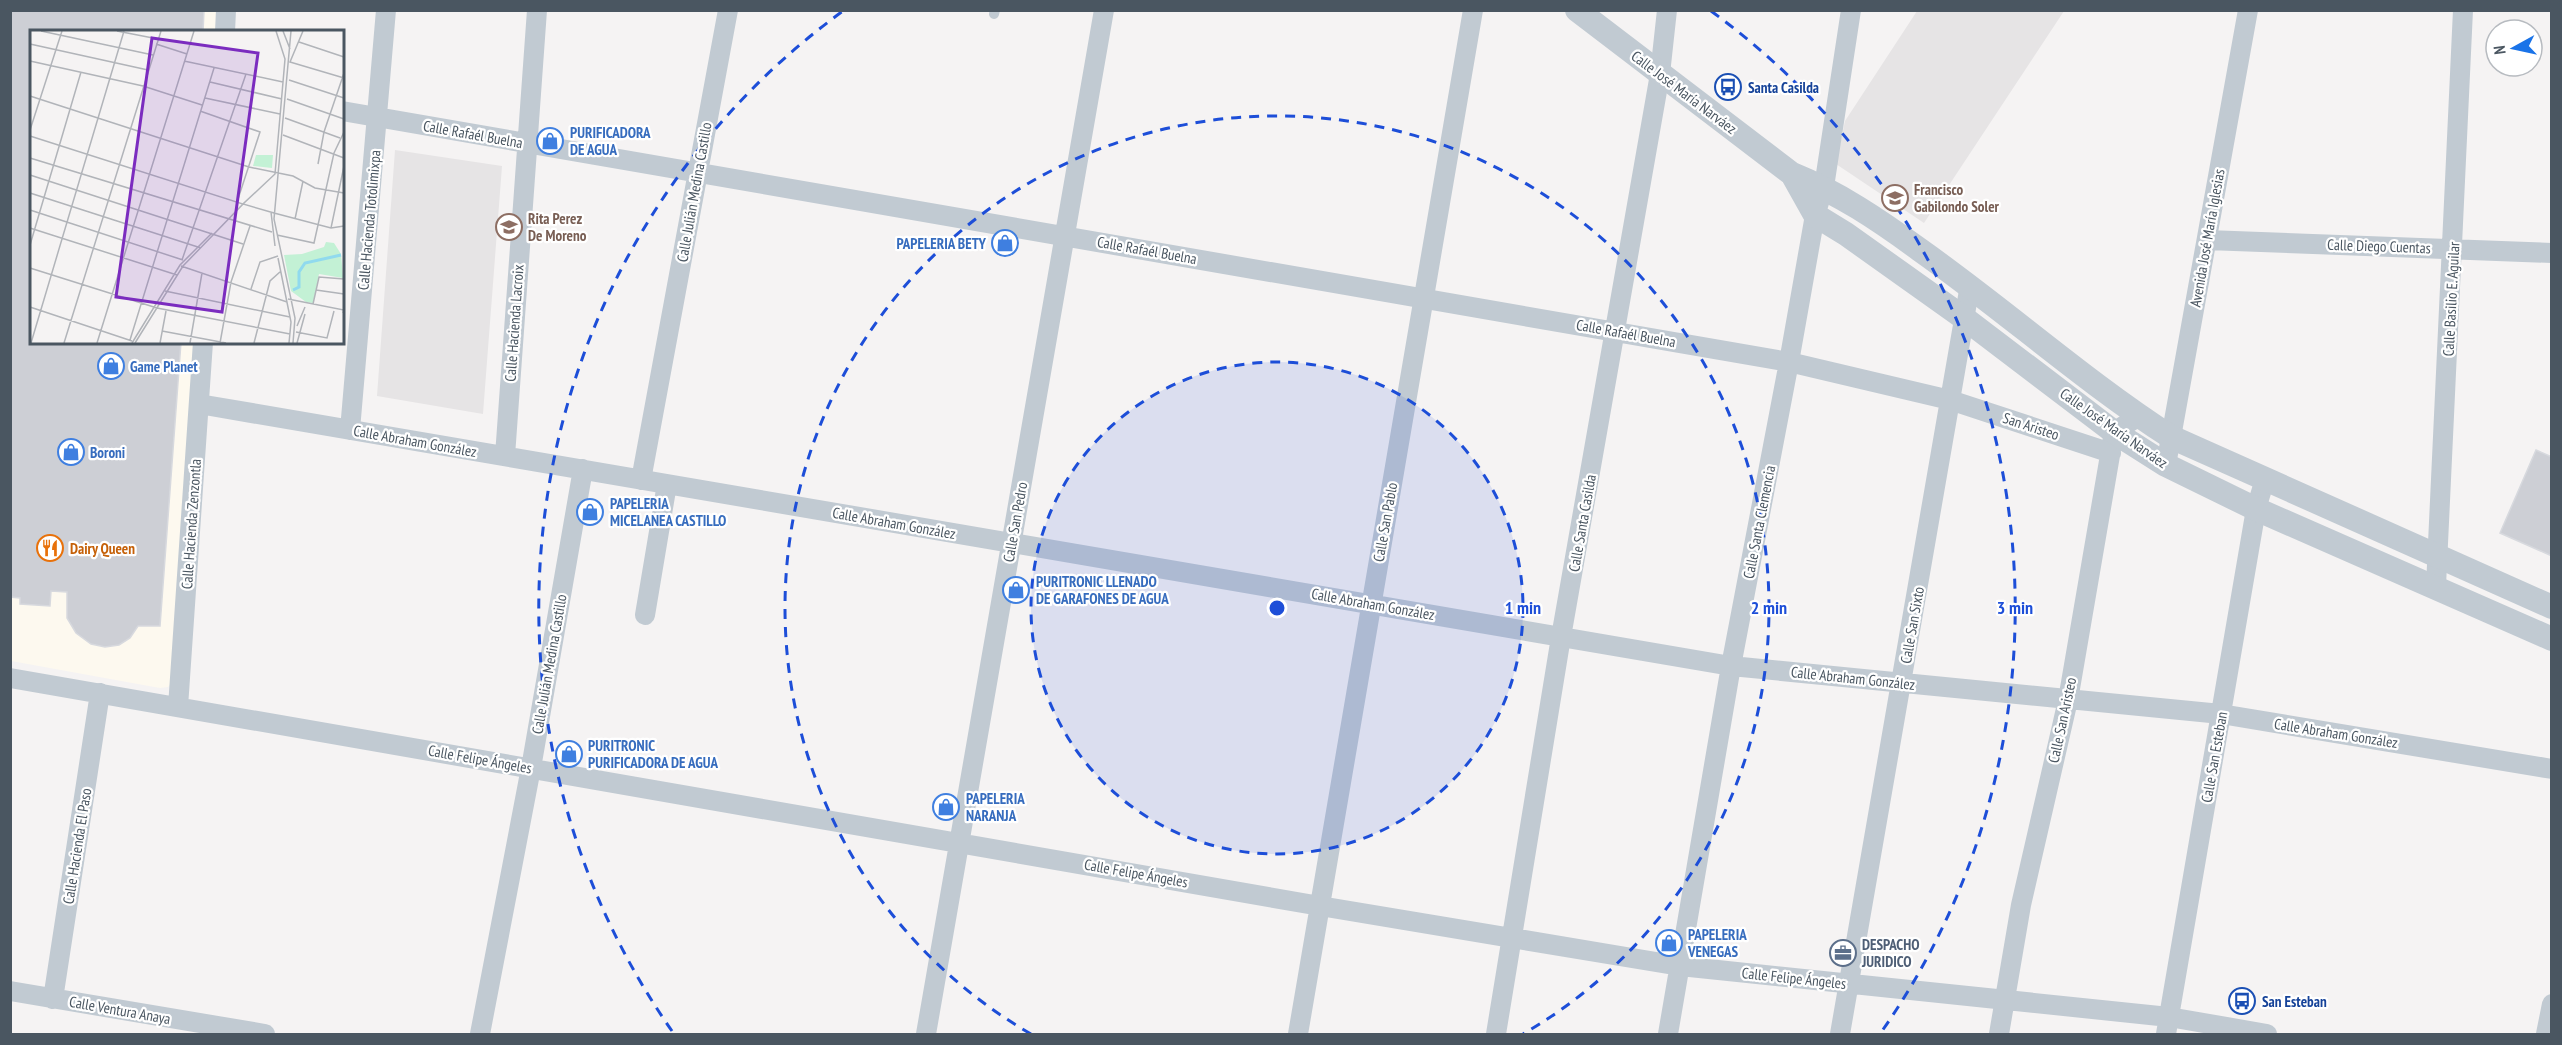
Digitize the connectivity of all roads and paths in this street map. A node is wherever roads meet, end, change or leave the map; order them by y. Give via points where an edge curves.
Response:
1 (226, 10) edge
2 (386, 10) edge
3 (537, 10) edge
4 (728, 10) edge
5 (1104, 10) edge
6 (1473, 10) edge
7 (1576, 10) edge
8 (1667, 10) edge
9 (1851, 10) edge
10 (2248, 10) edge
11 (2463, 10) edge
12 (225, 30) edge
13 (1660, 74) junction
14 (344, 111) edge
15 (378, 117) junction
16 (527, 143) junction
17 (698, 172) junction
18 (1791, 174) junction
19 (1824, 187) junction
20 (1815, 215) junction
21 (1065, 235) junction
22 (2207, 240) junction
23 (2453, 248) junction
24 (2552, 253) edge
25 (1970, 285) junction
26 (1424, 297) junction
27 (1964, 318) junction
28 (1616, 332) junction
29 (203, 344) edge
30 (1789, 362) junction
31 (1950, 400) junction
32 (199, 404) junction
33 (2139, 416) junction
34 (350, 430) junction
35 (2171, 437) junction
36 (2113, 442) junction
37 (505, 456) junction
38 (2166, 465) junction
39 (582, 469) junction
40 (2265, 479) junction
41 (641, 480) junction
42 (667, 484) junction
43 (2256, 509) junction
44 (1011, 543) junction
45 (2438, 557) junction
46 (2436, 586) junction
47 (1371, 603) junction
48 (2552, 607) edge
49 (645, 615) dead end
50 (1561, 637) junction
51 (2552, 639) edge
52 (1731, 666) junction
53 (10, 678) edge
54 (1902, 683) junction
55 (100, 693) junction
56 (2067, 700) junction
57 (178, 707) junction
58 (2221, 714) junction
59 (531, 768) junction
60 (2552, 769) edge
61 (959, 842) junction
62 (1320, 906) junction
63 (1512, 937) junction
64 (1680, 966) junction
65 (1849, 983) junction
66 (10, 991) edge
67 (53, 999) junction
68 (2005, 1000) junction
69 (2552, 1004) edge
70 (157, 1025) edge
71 (2168, 1026) edge
72 (265, 1035) edge
73 (480, 1035) edge
74 (926, 1035) edge
75 (1298, 1035) edge
76 (1496, 1035) edge
77 (1668, 1035) edge
78 (1840, 1035) edge
79 (1999, 1035) edge
80 (2267, 1035) edge
81 (2546, 1035) edge

1 - 12 street
2 - 15 street, Calle Hacienda Totolimixpa
3 - 16 street, Calle Hacienda Lacroix
4 - 17 street, Calle Julián Medina Castillo
5 - 21 street, Calle San Pedro
6 - 26 street, Calle San Pablo
7 - 13 street, Calle José María Narváez
8 - 13 street, Calle Santa Casilda
9 - 19 street, Calle Santa Clemencia
10 - 22 street, Avenida José María Iglesias
11 - 23 street, Calle Basilio E. Aguilar
13 - 18 street, Calle José María Narváez
13 - 28 street, Calle Santa Casilda
14 - 15 street, Calle Rafaél Buelna
15 - 16 street, Calle Rafaél Buelna
15 - 34 street, Calle Hacienda Totolimixpa
16 - 17 street, Calle Rafaél Buelna
16 - 37 street, Calle Hacienda Lacroix
17 - 21 street, Calle Rafaél Buelna
17 - 41 street, Calle Julián Medina Castillo
18 - 19 street, Calle José María Narváez
18 - 20 street, Calle José María Narváez
19 - 20 street, Calle Santa Clemencia
19 - 25 street, Calle José María Narváez via 1867,212
20 - 27 street, Calle José María Narváez
20 - 30 street, Calle Santa Clemencia
21 - 26 street, Calle Rafaél Buelna
21 - 44 street, Calle San Pedro
22 - 23 street, Calle Diego Cuentas
22 - 35 street, Avenida José María Iglesias
23 - 24 street, Calle Diego Cuentas
23 - 45 street, Calle Basilio E. Aguilar
25 - 27 street, Calle San Sixto
25 - 33 street, Calle José María Narváez
26 - 28 street, Calle Rafaél Buelna
26 - 47 street, Calle San Pablo
27 - 31 street, Calle San Sixto
27 - 36 street, Calle José María Narváez
28 - 30 street, Calle Rafaél Buelna
28 - 50 street, Calle Santa Casilda
29 - 32 street, Calle Hacienda Zenzontla
30 - 31 street, Calle Rafaél Buelna
30 - 52 street, Calle Santa Clemencia
31 - 36 street, San Aristeo
31 - 54 street, Calle San Sixto
32 - 34 street, Calle Abraham González
32 - 57 street, Calle Hacienda Zenzontla
33 - 35 street, Calle José María Narváez
33 - 36 street
34 - 37 street, Calle Abraham González
35 - 38 street, Avenida José María Iglesias
35 - 40 street, Calle José María Narváez
36 - 38 street, Calle José María Narváez
36 - 56 street, Calle San Aristeo
37 - 39 street, Calle Abraham González
38 - 43 street, Calle José María Narváez
39 - 41 street, Calle Abraham González
39 - 59 street, Calle Julián Medina Castillo
40 - 43 street, Calle San Esteban
40 - 45 street, Calle José María Narváez
41 - 42 street, Calle Abraham González
42 - 44 street, Calle Abraham González
42 - 49 street
43 - 46 street, Calle José María Narváez
43 - 58 street, Calle San Esteban
44 - 47 street, Calle Abraham González
44 - 61 street, Calle San Pedro
45 - 46 street, Calle Basilio E. Aguilar
45 - 48 street, Calle José María Narváez
46 - 51 street, Calle José María Narváez
47 - 50 street, Calle Abraham González
47 - 62 street, Calle San Pablo
50 - 52 street, Calle Abraham González
50 - 63 street, Calle Santa Casilda
52 - 54 street, Calle Abraham González
52 - 64 street, Calle Santa Clemencia
53 - 55 street, Calle Felipe Ángeles
54 - 56 street, Calle Abraham González
54 - 65 street, Calle San Sixto
55 - 57 street, Calle Felipe Ángeles
55 - 67 street, Calle Hacienda El Paso
56 - 58 street, Calle Abraham González
56 - 68 street, Calle San Aristeo via 2021,905
57 - 59 street, Calle Felipe Ángeles
58 - 60 street, Calle Abraham González
58 - 71 street, Calle San Esteban
59 - 61 street, Calle Felipe Ángeles
59 - 73 street, Calle Julián Medina Castillo
61 - 62 street, Calle Felipe Ángeles
61 - 74 street, Calle San Pedro
62 - 63 street, Calle Felipe Ángeles
62 - 75 street, Calle San Pablo
63 - 64 street, Calle Felipe Ángeles
63 - 76 street, Calle Santa Casilda
64 - 65 street, Calle Felipe Ángeles
64 - 77 street, Calle Santa Clemencia
65 - 68 street, Calle Felipe Ángeles
65 - 78 street, Calle San Sixto
66 - 67 street, Calle Ventura Anaya
67 - 70 street, Calle Ventura Anaya
68 - 71 street, Calle Felipe Ángeles
68 - 79 street, Calle San Aristeo
69 - 81 street
70 - 72 street, Calle Ventura Anaya
71 - 80 street, Calle Felipe Ángeles

